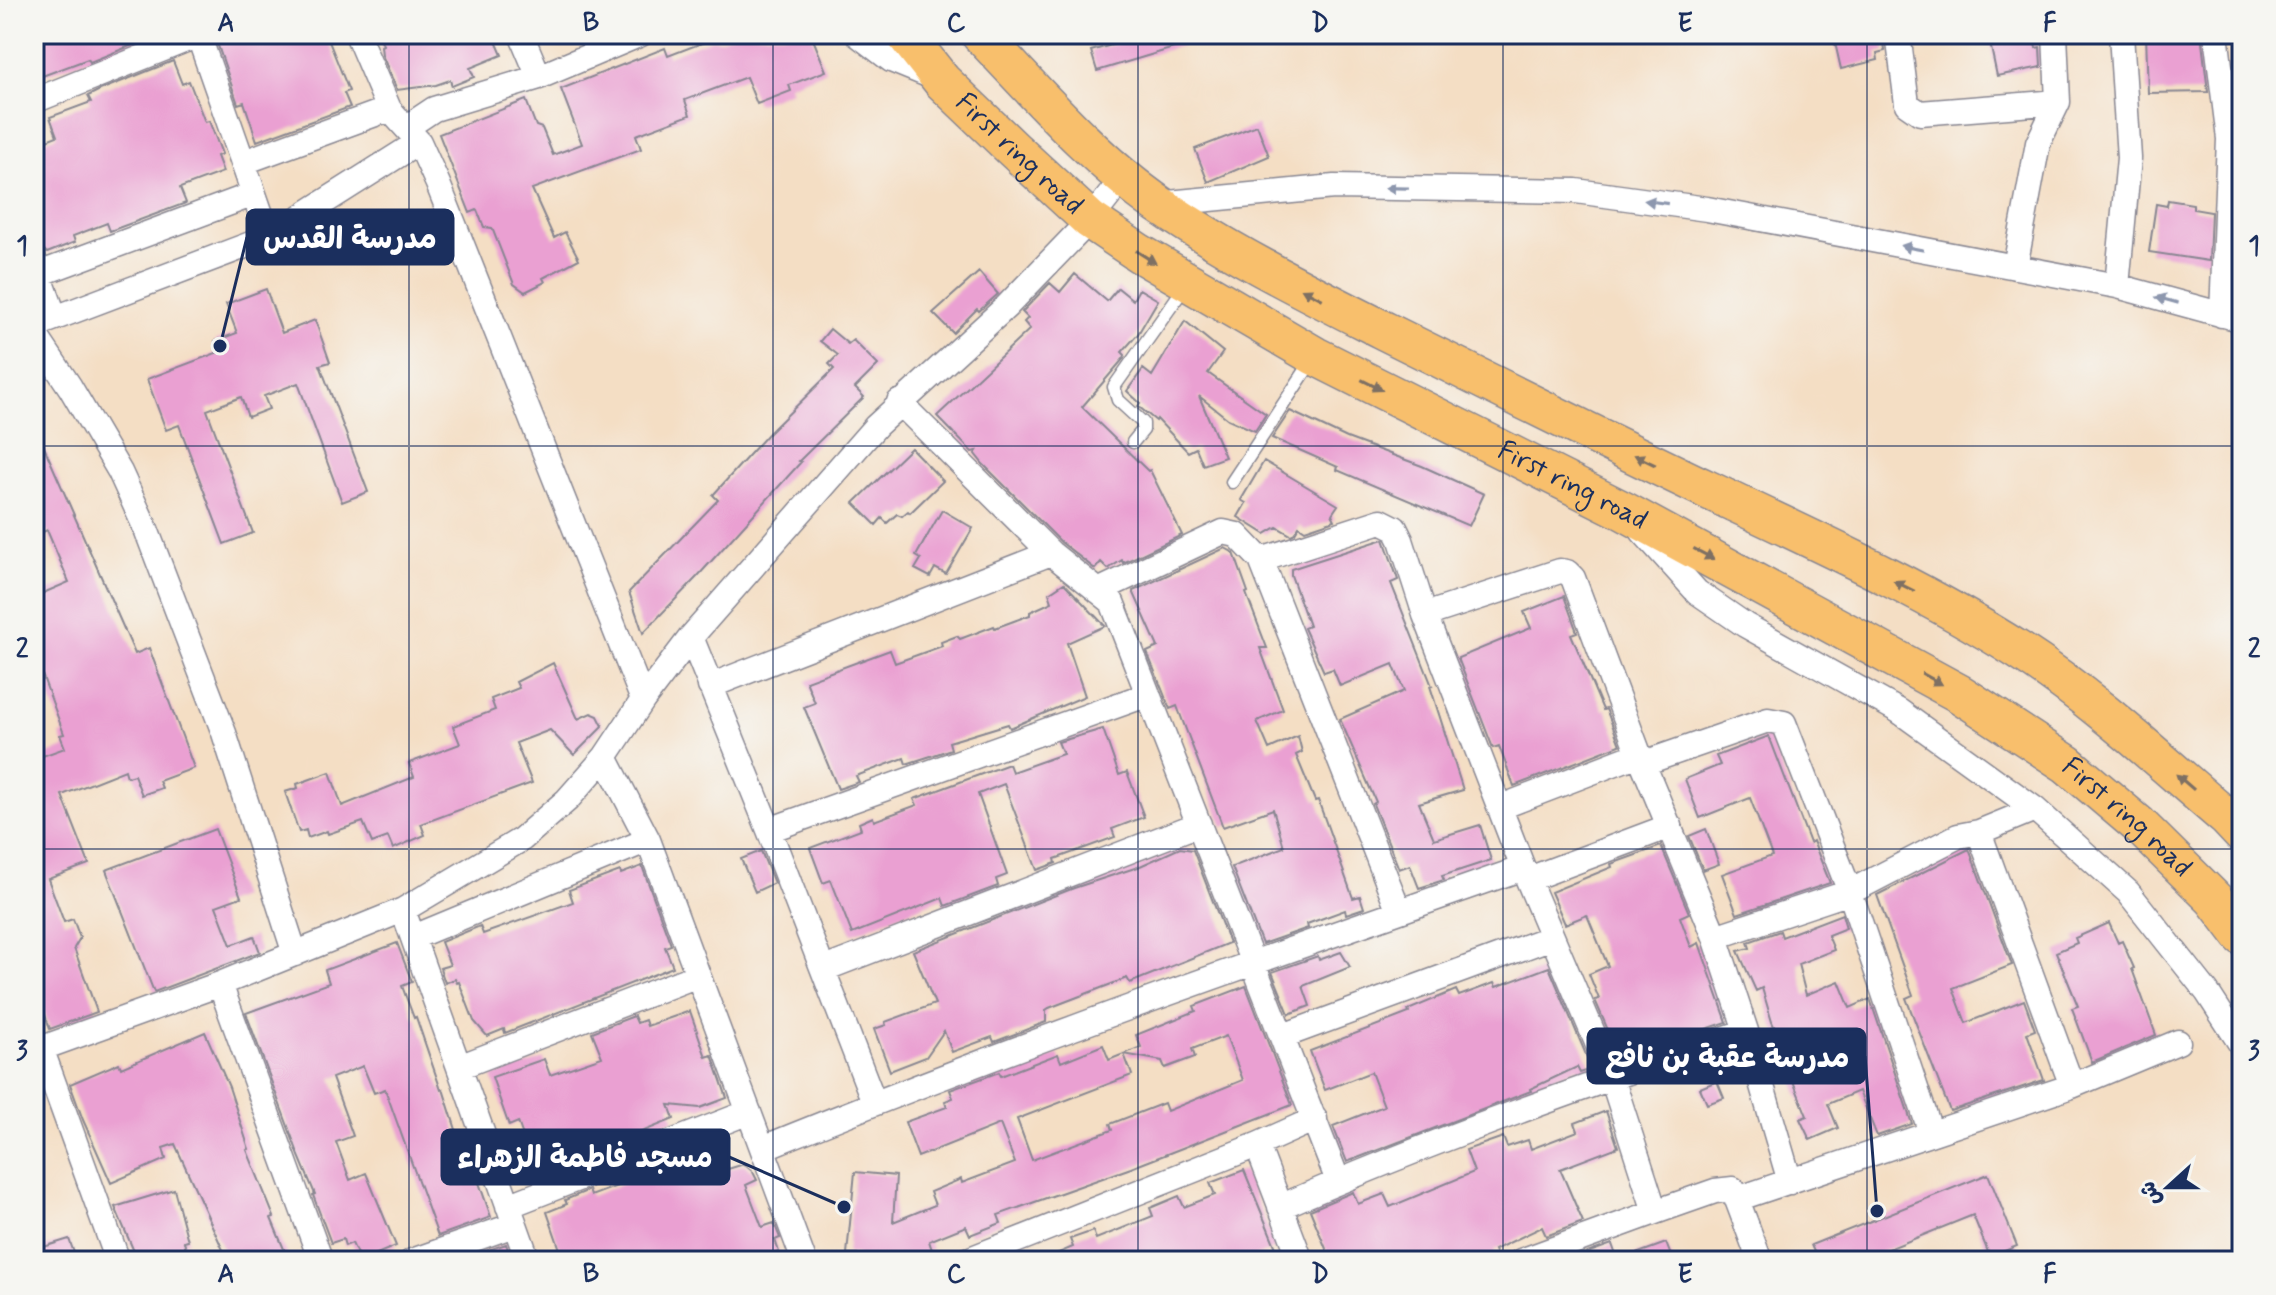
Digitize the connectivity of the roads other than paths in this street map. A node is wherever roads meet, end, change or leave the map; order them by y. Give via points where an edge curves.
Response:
1 (357, 34) edge
2 (521, 34) edge
3 (641, 34) edge
4 (857, 34) edge
5 (905, 34) edge
6 (980, 34) edge
7 (1898, 34) edge
8 (2055, 34) edge
9 (2121, 34) edge
10 (2216, 34) edge
11 (198, 35) edge
12 (611, 40) edge
13 (539, 77) junction
14 (942, 81) junction
15 (34, 101) edge
16 (2058, 102) junction
17 (389, 109) junction
18 (413, 135) junction
19 (244, 162) junction
20 (1124, 177) junction
21 (254, 194) junction
22 (1157, 204) junction
23 (1090, 220) junction
24 (269, 237) junction
25 (37, 267) edge
26 (2015, 267) junction
27 (1188, 282) junction
28 (2117, 286) junction
29 (2232, 318) edge
30 (45, 322) edge
31 (34, 333) edge
32 (1315, 356) junction
33 (899, 402) junction
34 (1133, 442) dead end
35 (1232, 482) dead end
36 (1624, 511) junction
37 (1051, 553) junction
38 (1261, 560) junction
39 (1098, 591) junction
40 (1425, 615) junction
41 (691, 637) junction
42 (710, 686) junction
43 (1146, 695) junction
44 (643, 700) junction
45 (605, 757) junction
46 (1641, 759) junction
47 (1501, 807) junction
48 (2035, 809) junction
49 (1199, 824) junction
50 (1670, 826) junction
51 (769, 830) junction
52 (1979, 832) junction
53 (2242, 834) edge
54 (648, 840) junction
55 (1526, 874) junction
56 (1850, 892) junction
57 (403, 910) junction
58 (1399, 911) junction
59 (2242, 936) edge
60 (414, 937) junction
61 (1552, 937) junction
62 (1715, 937) junction
63 (295, 954) junction
64 (1251, 962) junction
65 (824, 969) junction
66 (698, 975) junction
67 (220, 984) junction
68 (1746, 1031) junction
69 (1283, 1036) junction
70 (2178, 1042) dead end
71 (2242, 1046) edge
72 (38, 1049) edge
73 (459, 1067) junction
74 (1612, 1078) junction
75 (2072, 1086) junction
76 (874, 1102) junction
77 (749, 1112) junction
78 (1315, 1119) junction
79 (1931, 1133) junction
80 (1257, 1145) junction
81 (763, 1148) junction
82 (1338, 1181) junction
83 (1790, 1182) junction
84 (1737, 1199) junction
85 (1280, 1207) junction
86 (1655, 1212) junction
87 (511, 1216) junction
88 (802, 1260) edge
89 (118, 1261) edge
90 (321, 1261) edge
91 (412, 1261) edge
92 (528, 1261) edge
93 (968, 1261) edge
94 (1301, 1261) edge
95 (1521, 1261) edge
96 (1760, 1261) edge

1 - 17 street
2 - 13 street
3 - 12 street
4 - 14 street via 891,60
5 - 14 main road, First ring road
6 - 20 main road, First ring road
7 - 16 street via 1907,104 1920,113
8 - 16 street
9 - 28 street via 2129,158
10 - 29 street via 2229,139
11 - 15 street
11 - 19 street
12 - 13 street
13 - 18 street via 434,109
14 - 23 main road, First ring road
16 - 26 street via 2038,143
17 - 18 street
17 - 19 street
18 - 24 street
18 - 44 street via 438,184
19 - 21 street
20 - 22 main road, First ring road
20 - 23 street
21 - 24 street
21 - 25 street
26 -> 22 street via 1707,209 1576,191 1334,187
53 -> 22 main road, First ring road via 2108,715 2018,650 1842,554 1277,276
23 -> 27 main road, First ring road
23 - 33 street via 1006,307
24 - 30 street
25 - 30 street
26 - 28 street
27 - 32 main road, First ring road
27 - 34 lane via 1114,387 1118,400 1143,423
29 -> 28 street
31 - 63 street via 120,472 146,529 224,733
32 - 35 lane
32 -> 36 main road, First ring road
33 - 37 street
33 - 41 street
36 - 48 street via 1697,592 1745,625 1899,711
36 -> 59 main road, First ring road via 1960,694 2067,764 2139,825 2214,899
37 - 39 street
37 - 42 street
38 - 39 street via 1237,535 1223,532
38 - 40 street via 1381,521 1395,528 1401,540
38 - 58 street
39 - 43 street via 1112,602
40 - 46 street via 1567,572
40 - 47 street
41 - 42 street
41 - 44 street
42 - 51 street
43 - 49 street
43 - 51 street
44 - 45 street
45 - 54 street
45 - 57 street via 522,839
46 - 47 street
46 - 50 street
46 - 56 street via 1768,720 1784,723
47 - 55 street
48 - 52 street
48 - 71 street via 2128,892
49 - 64 street
49 - 65 street
50 - 55 street
50 - 62 street
51 - 65 street
52 - 56 street via 1958,836
52 - 75 street
54 - 60 street
54 - 66 street
55 - 58 street
55 - 61 street
56 - 62 street
56 - 79 street
57 - 60 street
57 - 63 street
58 - 64 street
60 - 73 street
61 - 69 street
61 - 74 street
62 - 68 street
63 - 67 street
64 - 69 street
64 - 76 street
65 - 76 street
66 - 73 street
66 - 77 street
67 - 72 street
67 - 90 street
68 - 74 street
68 - 83 street
69 - 78 street
70 - 75 street
72 - 89 street
73 - 87 street
74 - 82 street
74 - 86 street
75 - 79 street
76 - 81 street
77 - 81 street
77 - 87 street
78 - 80 street
78 - 82 street
79 - 83 street
80 - 85 street
80 - 93 street
81 - 88 street
82 - 85 street
83 - 84 street
84 - 86 street via 1733,1189 1724,1189
84 - 96 street
85 - 94 street
86 - 95 street
87 - 91 street
87 - 92 street

